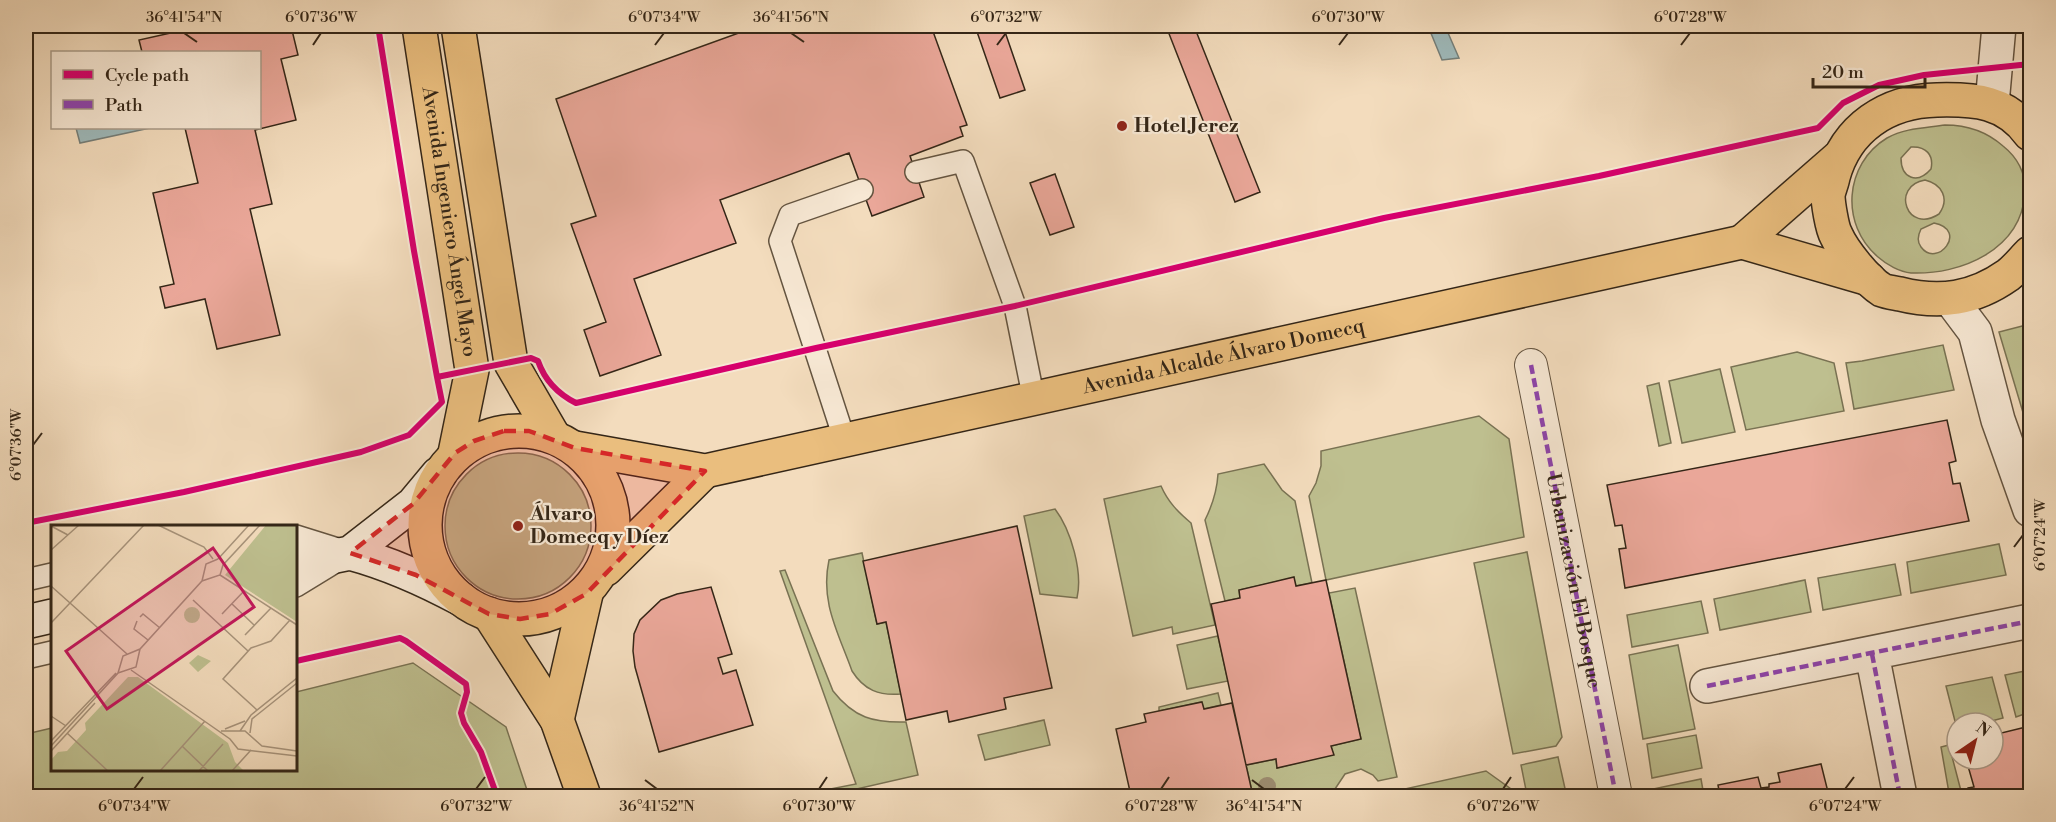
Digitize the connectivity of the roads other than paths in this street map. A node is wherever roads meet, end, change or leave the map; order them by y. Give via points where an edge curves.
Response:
1 (419, 26) edge
2 (458, 26) edge
3 (1999, 26) edge
4 (1992, 104) junction
5 (2031, 134) edge
6 (1838, 158) junction
7 (916, 172) dead end
8 (862, 190) dead end
9 (1742, 242) junction
10 (2031, 253) edge
11 (1869, 279) junction
12 (1951, 300) junction
13 (1531, 365) dead end
14 (1034, 400) junction
15 (845, 441) junction
16 (564, 442) junction
17 (447, 464) junction
18 (705, 471) junction
19 (2031, 510) edge
20 (297, 536) edge
21 (350, 552) junction
22 (297, 564) edge
23 (606, 569) junction
24 (51, 574) edge
25 (26, 580) edge
26 (297, 585) edge
27 (585, 594) junction
28 (475, 607) junction
29 (51, 616) edge
30 (2031, 621) edge
31 (26, 622) edge
32 (51, 652) edge
33 (1872, 654) junction
34 (26, 658) edge
35 (1707, 686) dead end
36 (557, 720) junction
37 (584, 796) edge
38 (1616, 796) edge
39 (1900, 796) edge

1 - 17 main road, Avenida Ingeniero Ángel Mayo via 472,370
2 - 16 main road, Avenida Ingeniero Ángel Mayo via 511,363
3 - 4 street
4 - 5 main road via 2022,122
4 - 6 main road via 1959,99 1924,100 1888,110 1859,128
6 - 9 main road, Avenida Alcalde Álvaro Domecq
6 - 11 main road via 1828,196 1835,234
7 - 14 lane via 963,161 1015,306
8 - 15 lane via 790,215 780,241
9 - 11 main road, Avenida Alcalde Álvaro Domecq
9 - 14 main road, Avenida Alcalde Álvaro Domecq
10 - 12 main road via 2009,274 1981,291
11 - 12 main road via 1882,290 1918,299
12 - 19 street via 1975,332 1998,420
13 - 38 street, Urbanización El Bosque
14 - 15 main road, Avenida Alcalde Álvaro Domecq
15 - 18 main road, Avenida Alcalde Álvaro Domecq
16 - 17 main road via 529,431 504,431 474,441
16 - 18 main road, Avenida Alcalde Álvaro Domecq
16 - 23 main road via 589,461 606,487 614,518
17 - 21 street via 412,504
17 - 28 main road via 433,486 425,517 427,548 440,576
18 - 23 main road
20 - 21 lane
21 - 22 street
21 - 26 lane
21 - 28 street via 417,575
23 - 27 main road
24 - 25 lane
27 - 28 main road via 550,614 520,619
27 - 36 main road
28 - 36 main road
29 - 31 street
30 - 33 street
32 - 34 lane
33 - 35 street
33 - 39 street
36 - 37 main road

